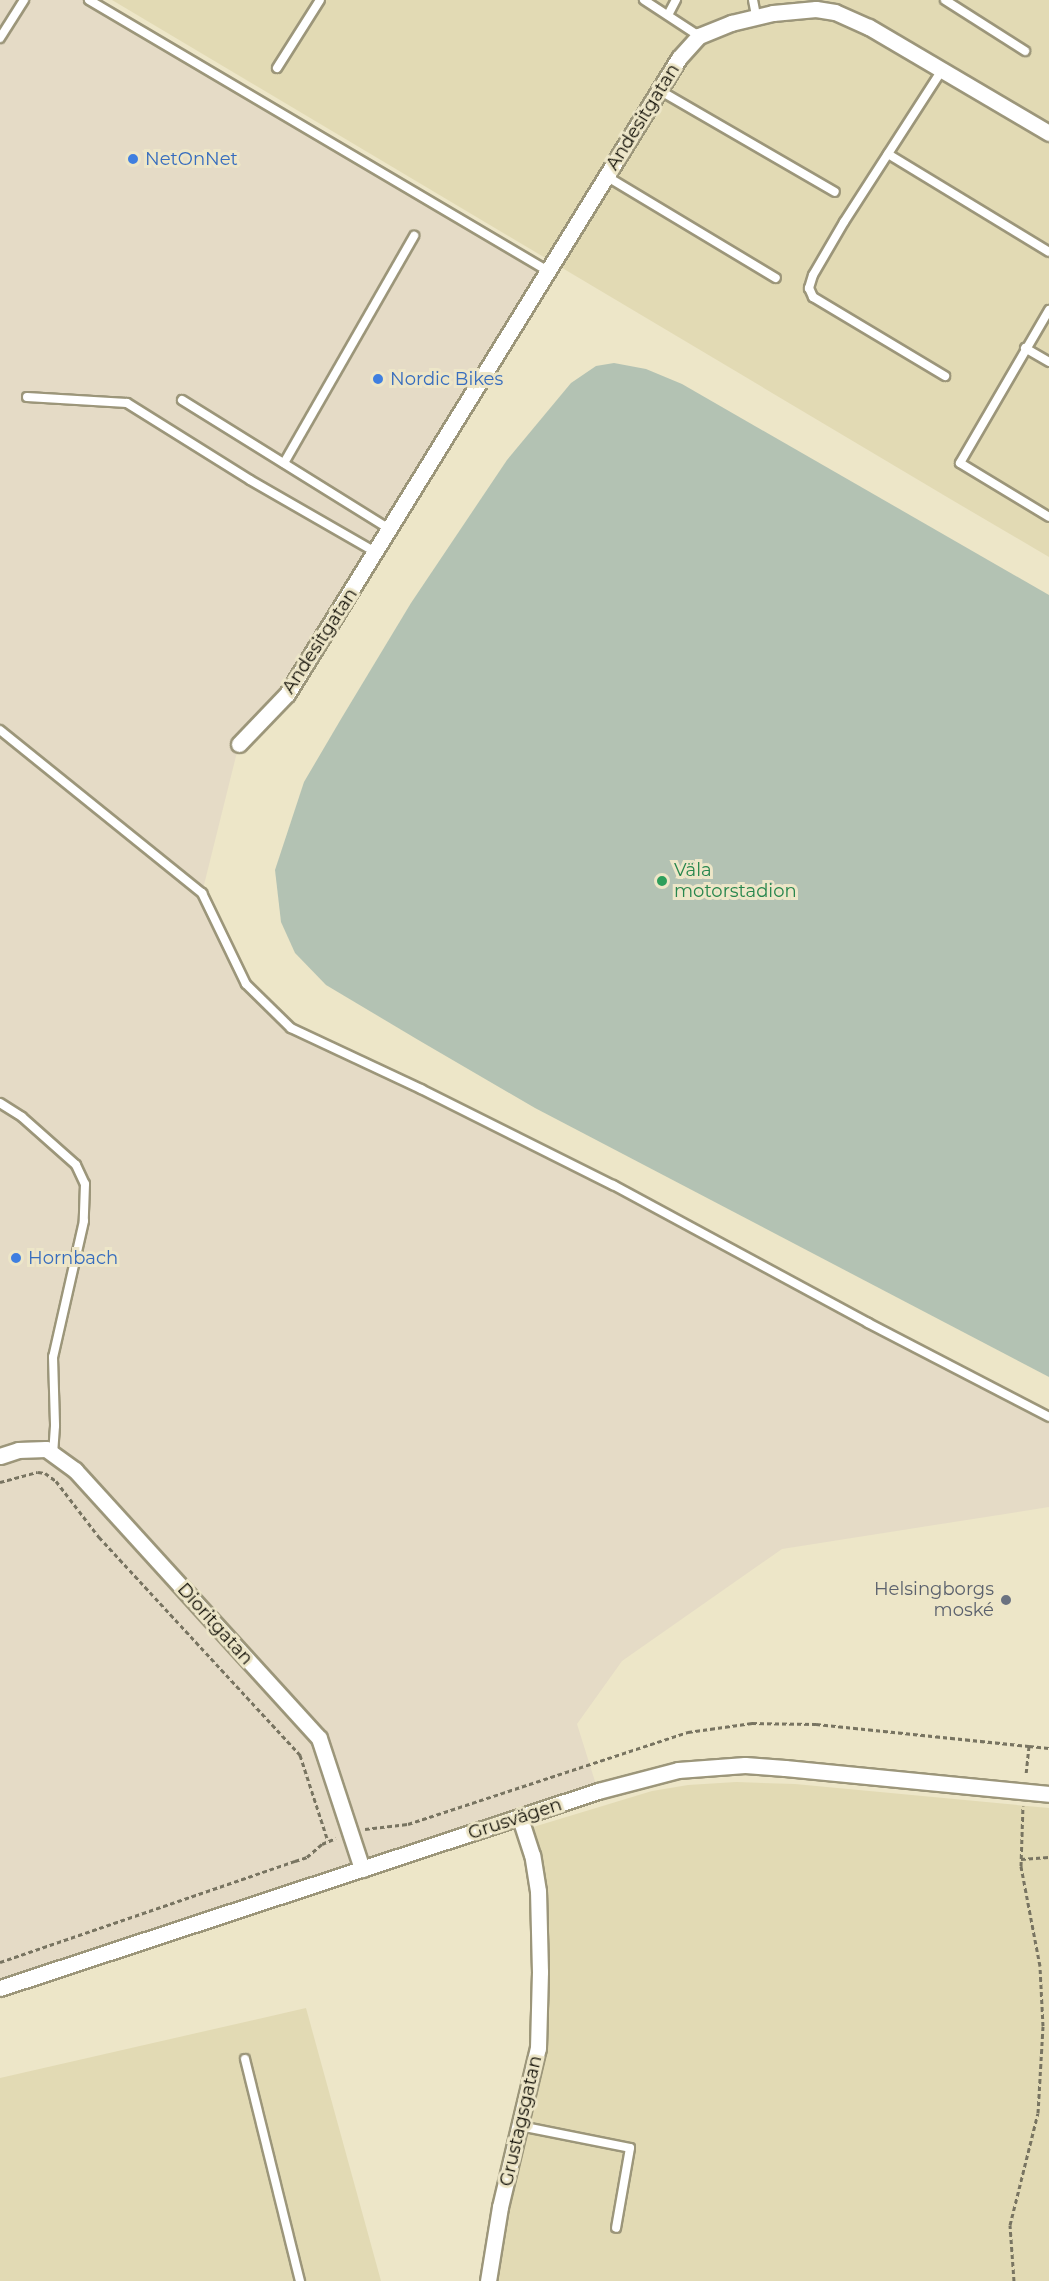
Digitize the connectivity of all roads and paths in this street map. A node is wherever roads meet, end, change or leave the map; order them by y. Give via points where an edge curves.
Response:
1 (24, 0) edge
2 (89, 0) edge
3 (320, 0) edge
4 (644, 0) edge
5 (676, 0) edge
6 (753, 0) edge
7 (945, 0) edge
8 (787, 5) edge
9 (668, 15) junction
10 (756, 16) junction
11 (699, 36) junction
12 (0, 38) edge
13 (1025, 51) dead end
14 (277, 68) dead end
15 (942, 70) junction
16 (659, 90) junction
17 (1049, 133) edge
18 (888, 154) junction
19 (606, 176) junction
20 (835, 192) dead end
21 (414, 236) dead end
22 (1049, 252) edge
23 (549, 272) junction
24 (776, 278) dead end
25 (1049, 310) edge
26 (1025, 348) junction
27 (1049, 362) edge
28 (945, 376) dead end
29 (27, 397) dead end
30 (182, 400) dead end
31 (284, 464) junction
32 (1049, 517) edge
33 (390, 529) junction
34 (376, 553) junction
35 (0, 730) edge
36 (239, 744) dead end
37 (0, 1102) edge
38 (1049, 1417) edge
39 (53, 1454) junction
40 (0, 1456) edge
41 (0, 1482) edge
42 (1029, 1746) junction
43 (1049, 1748) edge
44 (1024, 1792) junction
45 (1049, 1794) edge
46 (520, 1817) junction
47 (350, 1833) junction
48 (328, 1841) junction
49 (1049, 1857) edge
50 (1021, 1859) junction
51 (362, 1869) junction
52 (0, 1962) edge
53 (0, 1988) edge
54 (245, 2059) dead end
55 (520, 2126) junction
56 (616, 2228) dead end
57 (300, 2281) edge
58 (488, 2281) edge
59 (1014, 2281) edge

1 - 12 lane
2 - 23 lane
3 - 14 lane
4 - 9 lane
5 - 9 lane
6 - 10 lane
7 - 13 lane
8 - 10 street, Andesitgatan
8 - 15 street, Andesitgatan via 835,12 869,27
9 - 11 lane
10 - 11 street, Andesitgatan
11 - 16 street, Andesitgatan
15 - 17 street, Andesitgatan
15 - 18 lane
16 - 19 street, Andesitgatan
16 - 20 lane
18 - 22 lane
18 - 28 lane via 844,222 809,288 813,297
19 - 23 street, Andesitgatan
19 - 24 lane
21 - 31 lane
23 - 33 street, Andesitgatan
25 - 26 lane
26 - 27 lane
26 - 32 lane via 960,463
29 - 34 lane via 127,403
30 - 31 lane
31 - 33 lane
33 - 34 street, Andesitgatan
34 - 36 street, Andesitgatan via 287,694
35 - 38 lane via 202,893 246,984 291,1028 613,1185
37 - 39 lane via 76,1165 85,1184 84,1221 53,1358
39 - 40 street, Dioritgatan via 46,1449 18,1450
39 - 47 street, Dioritgatan via 75,1470 319,1738
41 - 48 path via 38,1472 56,1481 99,1537 300,1755
42 - 43 path
42 - 44 path
42 - 47 path via 789,1723 714,1728 653,1742 408,1824
44 - 45 street, Grusvägen
44 - 46 street, Grusvägen via 785,1768 713,1766 646,1776
44 - 50 path
46 - 51 street, Grusvägen
46 - 55 street, Grustagsgatan via 536,1872 540,1972 537,2060
47 - 48 path
47 - 51 street, Dioritgatan
48 - 52 path via 295,1862
49 - 50 path
50 - 59 path via 1039,1956 1043,2026 1038,2113 1010,2225
51 - 53 street, Grusvägen
54 - 57 lane
55 - 56 lane via 630,2148
55 - 58 street, Grustagsgatan via 500,2207

